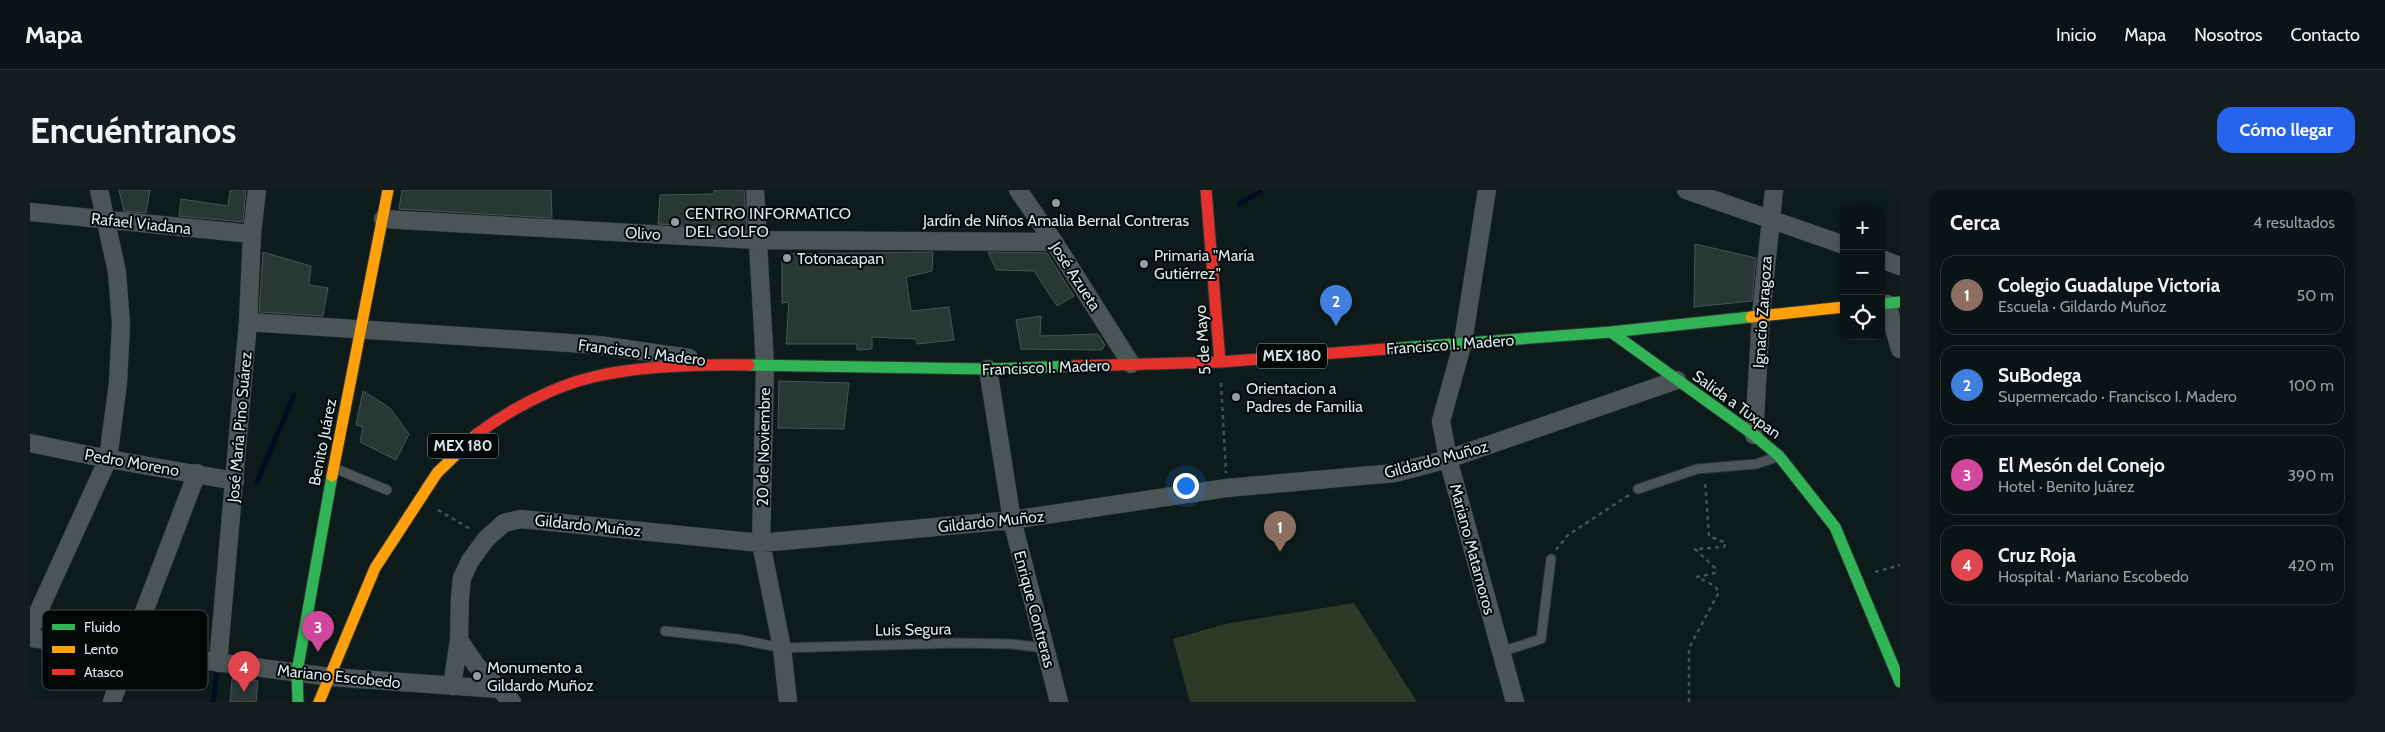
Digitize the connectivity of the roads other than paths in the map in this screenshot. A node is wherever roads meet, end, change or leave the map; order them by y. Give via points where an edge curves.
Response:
1 (99, 190) edge
2 (257, 190) edge
3 (388, 190) edge
4 (755, 190) edge
5 (1018, 190) edge
6 (1206, 190) edge
7 (1487, 190) edge
8 (1686, 190) edge
9 (1774, 190) edge
10 (30, 212) edge
11 (1770, 218) junction
12 (106, 219) junction
13 (383, 219) junction
14 (252, 234) junction
15 (757, 240) junction
16 (1054, 242) junction
17 (1840, 244) edge
18 (1885, 260) edge
19 (1900, 266) edge
20 (1890, 303) edge
21 (1840, 308) edge
22 (1761, 315) junction
23 (248, 322) junction
24 (361, 331) junction
25 (1611, 332) junction
26 (1463, 342) junction
27 (1900, 349) edge
28 (1220, 362) junction
29 (1131, 364) junction
30 (739, 365) junction
31 (764, 366) junction
32 (988, 369) junction
33 (1677, 380) junction
34 (1754, 435) junction
35 (30, 442) edge
36 (1780, 456) junction
37 (108, 459) junction
38 (1448, 459) junction
39 (333, 468) junction
40 (197, 474) junction
41 (235, 481) junction
42 (1638, 489) road end
43 (387, 490) dead end
44 (1012, 520) junction
45 (761, 543) junction
46 (1551, 559) road end
47 (145, 610) edge
48 (30, 630) edge
49 (665, 631) dead end
50 (459, 640) junction
51 (782, 648) junction
52 (1045, 648) junction
53 (1501, 652) junction
54 (208, 662) edge
55 (218, 663) junction
56 (297, 672) junction
57 (331, 677) junction
58 (1900, 682) edge
59 (452, 686) junction
60 (499, 688) junction
61 (116, 690) edge
62 (112, 702) edge
63 (298, 702) edge
64 (319, 702) edge
65 (512, 702) edge
66 (788, 702) edge
67 (1060, 702) edge
68 (1515, 702) edge

1 - 12 street
2 - 14 street, José María Pino Suárez
3 - 13 main road, Benito Juárez
4 - 15 street, 20 de Noviembre
5 - 16 street, José Azueta
6 - 28 main road, 5 de Mayo
7 - 26 street, Mariano Matamoros
8 - 11 street
9 - 11 street, Ignacio Zaragoza
10 - 12 street, Rafael Viadana
11 - 17 street
11 - 22 street, Ignacio Zaragoza
12 - 14 street, Rafael Viadana
12 - 37 street via 117,272 121,324 118,383
13 - 15 street, Olivo
13 - 24 main road, Benito Juárez
14 - 23 street, José María Pino Suárez
15 - 16 street, Olivo
15 - 31 street, 20 de Noviembre
16 - 29 street, José Azueta
18 - 19 street
20 - 27 street
21 - 22 main road, Francisco I. Madero / MEX 180
22 - 25 main road, Francisco I. Madero / MEX 180
22 - 34 street, Ignacio Zaragoza
23 - 24 street, Francisco I. Madero
23 - 41 street, José María Pino Suárez
24 - 30 street, Francisco I. Madero via 599,345
24 - 39 main road, Benito Juárez
25 - 26 main road, Francisco I. Madero / MEX 180
25 - 33 main road, Salida a Tuxpan
26 - 28 main road, Francisco I. Madero / MEX 180
26 - 38 street, Mariano Matamoros via 1440,421
28 - 29 main road, Francisco I. Madero / MEX 180
29 - 32 main road, Francisco I. Madero / MEX 180
30 - 31 main road, Francisco I. Madero / MEX 180
30 - 57 main road, MEX 180 via 634,370 592,377 500,417 469,440 437,473 375,568
31 - 32 main road, Francisco I. Madero / MEX 180
31 - 45 street, 20 de Noviembre
32 - 44 street, Enrique Contreras
33 - 34 main road, Salida a Tuxpan
33 - 38 street, Gildardo Muñoz
34 - 36 main road, Salida a Tuxpan
35 - 37 street, Pedro Moreno
36 - 42 lane via 1756,464 1697,469
36 - 58 main road, Salida a Tuxpan via 1834,527
37 - 40 street, Pedro Moreno
37 - 48 street
38 - 44 street, Gildardo Muñoz via 1395,472 1227,488
38 - 53 street, Mariano Matamoros
39 - 43 lane
39 - 56 main road, Benito Juárez
40 - 41 street, Pedro Moreno
40 - 47 street
41 - 55 street, José María Pino Suárez
44 - 45 street, Gildardo Muñoz
44 - 52 street, Enrique Contreras
45 - 50 street, Gildardo Muñoz via 521,519 504,523 486,539 462,578
45 - 51 street, 20 de Noviembre
46 - 53 lane via 1541,639
49 - 51 lane, Luis Segura
50 - 59 street, Gildardo Muñoz
50 - 60 street via 476,665
51 - 52 lane, Luis Segura via 1002,644
51 - 66 street, 20 de Noviembre
52 - 67 street, Enrique Contreras
53 - 68 street, Mariano Matamoros
54 - 55 street, Mariano Escobedo
55 - 56 street, Mariano Escobedo
56 - 57 street, Mariano Escobedo
56 - 63 main road, Benito Juárez
57 - 59 street, Mariano Escobedo
57 - 64 main road, MEX 180
59 - 60 street, Mariano Escobedo
60 - 65 street
61 - 62 street

